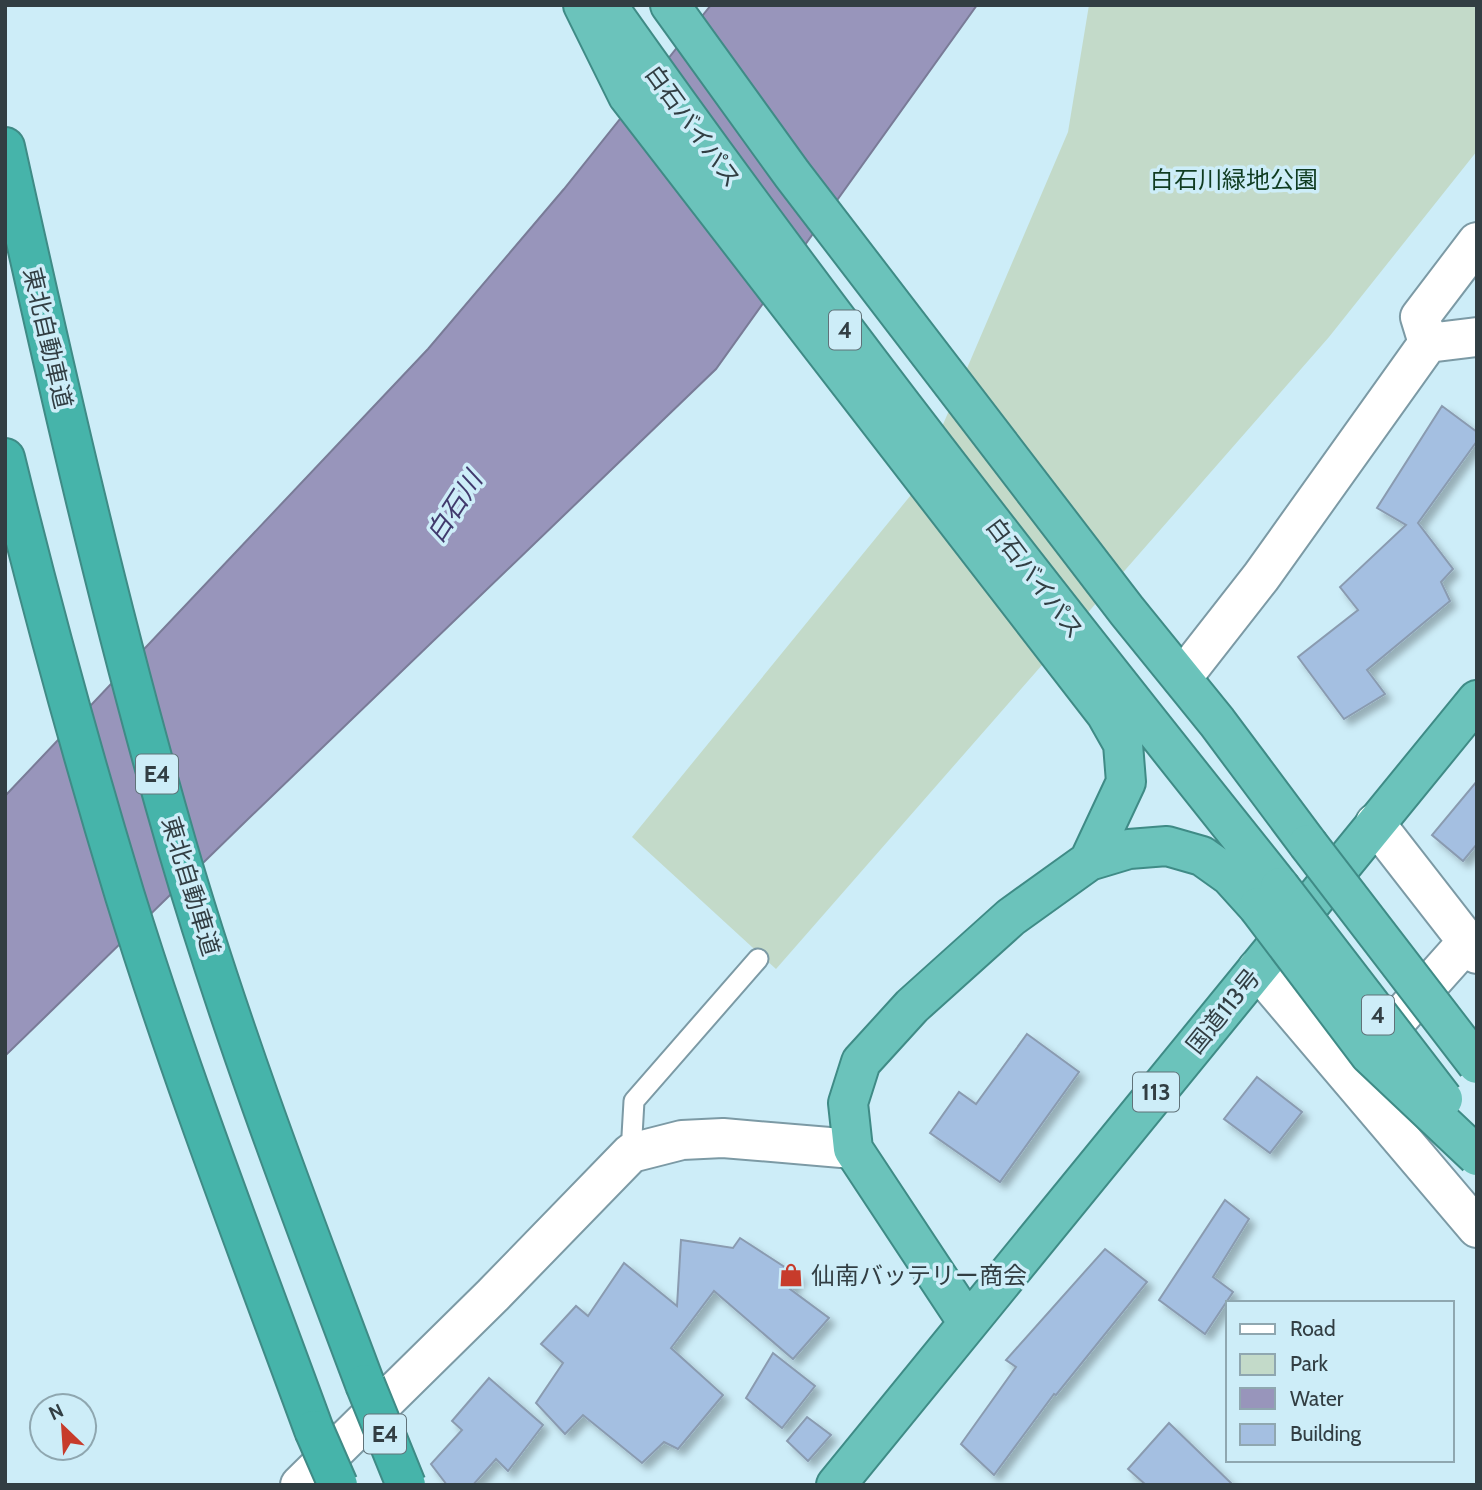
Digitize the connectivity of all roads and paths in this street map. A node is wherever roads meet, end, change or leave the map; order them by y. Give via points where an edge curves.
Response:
1 (583, 5) edge
2 (607, 5) edge
3 (670, 5) edge
4 (5, 148) edge
5 (1477, 242) edge
6 (1477, 337) edge
7 (1427, 343) junction
8 (5, 458) edge
9 (1080, 659) junction
10 (1182, 678) junction
11 (1477, 700) edge
12 (1375, 823) junction
13 (1316, 833) junction
14 (1089, 861) junction
15 (1269, 897) junction
16 (1472, 948) edge
17 (758, 959) dead end
18 (1257, 969) junction
19 (1477, 1026) edge
20 (1477, 1064) edge
21 (1348, 1076) junction
22 (1477, 1142) edge
23 (853, 1149) junction
24 (631, 1153) junction
25 (1477, 1156) edge
26 (1477, 1228) edge
27 (968, 1323) junction
28 (300, 1485) edge
29 (338, 1485) edge
30 (406, 1485) edge
31 (836, 1485) edge

1 - 9 highway via 628,96
2 - 9 highway, 白石バイパス / 4
3 - 10 highway, 4 via 792,174
4 - 30 highway, 東北自動車道 / E4, bridge via 102,574 178,848 290,1183
5 - 7 street via 1420,317
6 - 7 street
7 - 10 street via 1261,578
8 - 29 highway, E4, bridge via 37,592 126,898 219,1172
9 - 14 highway via 1124,744 1126,782
9 - 15 highway, 白石バイパス / 4
10 - 13 highway, 4
11 - 12 highway, 国道113号 / 113
12 - 16 street
12 - 18 highway, 国道113号 / 113
13 - 19 highway
13 - 20 highway, 4, bridge
14 - 15 highway via 1129,849 1167,846 1202,856
14 - 23 highway via 1012,917 912,1006 861,1062 848,1103
15 - 22 highway, 白石バイパス / 4, bridge
15 - 25 highway, bridge via 1370,1055
16 - 21 street
17 - 24 lane via 634,1101
18 - 21 street
18 - 27 highway, 国道113号 / 113
21 - 26 street
23 - 24 street via 723,1138 682,1140
23 - 27 highway
24 - 28 street
27 - 31 highway, 国道113号 / 113

